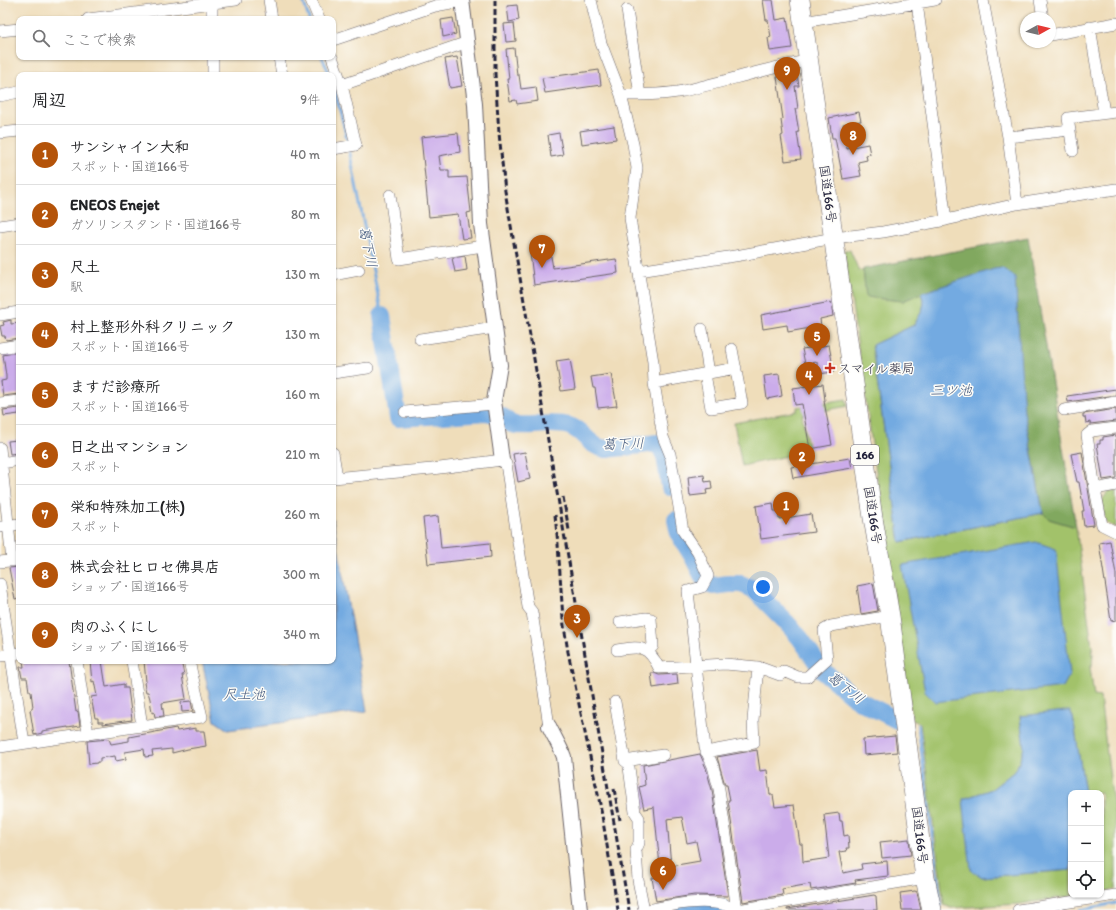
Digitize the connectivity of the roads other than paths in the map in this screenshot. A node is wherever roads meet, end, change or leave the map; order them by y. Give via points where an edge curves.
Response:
1 (236, 0) edge
2 (269, 0) edge
3 (311, 0) edge
4 (591, 0) edge
5 (800, 0) edge
6 (935, 0) edge
7 (983, 0) edge
8 (1040, 0) edge
9 (462, 1) edge
10 (212, 3) junction
11 (918, 3) junction
12 (627, 10) dead end
13 (1042, 12) edge
14 (111, 16) edge
15 (212, 16) edge
16 (272, 16) edge
17 (317, 16) edge
18 (803, 22) junction
19 (1116, 23) edge
20 (1090, 27) junction
21 (16, 29) edge
22 (0, 31) edge
23 (1056, 34) edge
24 (336, 39) edge
25 (468, 42) junction
26 (213, 60) edge
27 (280, 60) edge
28 (333, 60) edge
29 (808, 61) junction
30 (213, 72) edge
31 (282, 72) edge
32 (342, 85) junction
33 (16, 93) edge
34 (621, 95) junction
35 (640, 95) junction
36 (0, 96) edge
37 (1116, 112) edge
38 (1104, 113) junction
39 (1070, 130) junction
40 (16, 131) edge
41 (0, 134) edge
42 (1008, 137) junction
43 (338, 148) edge
44 (1074, 151) dead end
45 (1116, 189) edge
46 (390, 195) dead end
47 (1017, 204) junction
48 (946, 220) junction
49 (16, 223) edge
50 (0, 226) edge
51 (834, 238) junction
52 (483, 246) junction
53 (359, 270) dead end
54 (638, 271) junction
55 (336, 274) edge
56 (16, 312) edge
57 (0, 315) edge
58 (495, 328) junction
59 (702, 329) dead end
60 (420, 339) dead end
61 (16, 345) edge
62 (0, 348) edge
63 (732, 350) dead end
64 (368, 368) dead end
65 (736, 368) junction
66 (336, 373) edge
67 (707, 373) junction
68 (654, 383) junction
69 (16, 401) edge
70 (1116, 402) edge
71 (0, 404) edge
72 (494, 404) junction
73 (1064, 410) dead end
74 (405, 412) dead end
75 (1116, 428) edge
76 (0, 448) edge
77 (502, 460) junction
78 (16, 461) edge
79 (2, 463) junction
80 (336, 478) edge
81 (1116, 485) edge
82 (1095, 488) junction
83 (9, 526) edge
84 (1116, 532) edge
85 (16, 560) edge
86 (0, 562) edge
87 (0, 584) edge
88 (890, 616) junction
89 (620, 622) dead end
90 (617, 650) dead end
91 (648, 651) junction
92 (10, 655) edge
93 (77, 664) edge
94 (132, 664) edge
95 (190, 664) edge
96 (696, 666) junction
97 (758, 667) junction
98 (615, 702) dead end
99 (142, 726) junction
100 (549, 726) joint
101 (88, 733) junction
102 (24, 743) junction
103 (0, 747) edge
104 (706, 752) junction
105 (663, 755) dead end
106 (628, 760) junction
107 (925, 878) junction
108 (1116, 895) edge
109 (580, 910) edge
110 (644, 910) edge
111 (648, 910) edge
112 (737, 910) edge
113 (932, 910) edge
114 (1018, 910) edge

1 - 10 street
2 - 16 street
3 - 17 street
4 - 34 street via 601,43
5 - 18 highway, 国道166号 / 166
6 - 11 street
7 - 42 street
8 - 13 street
9 - 24 street via 435,6
9 - 25 street
10 - 14 street
10 - 15 street
11 - 18 street
11 - 48 street
12 - 35 street
18 - 29 highway, 国道166号 / 166
19 - 20 street
20 - 23 street
20 - 38 street
21 - 22 street
25 - 32 street
25 - 52 street via 475,104
26 - 30 street
27 - 31 street
28 - 32 street
29 - 35 street via 778,66 682,91
29 - 51 highway, 国道166号 / 166
32 - 43 street via 356,145
33 - 36 street
34 - 35 street
34 - 54 street via 637,168 630,218
37 - 38 street
38 - 39 street via 1068,118
39 - 42 street
39 - 44 street
40 - 41 street
42 - 47 street
45 - 47 street
46 - 52 street via 399,259
47 - 48 street
48 - 51 street
49 - 50 street
51 - 54 street
51 - 88 highway, 国道166号 / 166 via 873,518
52 - 58 street
53 - 55 street
54 - 68 street
56 - 57 street
58 - 60 street
58 - 72 street via 500,365
59 - 67 street
61 - 62 street
63 - 65 street
64 - 66 street
65 - 67 street
65 - 67 street via 742,403 711,408
67 - 68 street
68 - 96 street via 663,437 670,454 683,531 698,553 708,576 702,587 688,591
69 - 71 street
70 - 73 street
72 - 74 street
72 - 77 street
75 - 82 street via 1092,431 1086,435
76 - 79 street
77 - 80 street
77 - 100 street via 506,464
78 - 79 street
79 - 83 street
81 - 82 street
82 - 84 street via 1102,525
83 - 85 street
85 - 86 street
87 - 92 street
88 - 97 street via 831,626 824,630 827,659 808,677 798,677 784,670 780,675
88 - 107 highway, 国道166号 / 166
89 - 91 street via 651,619 653,646
90 - 91 street via 640,648
91 - 96 street via 659,668
92 - 102 street
93 - 101 street
94 - 99 street
95 - 99 street via 202,717
96 - 97 street via 725,664
96 - 104 street
97 - 104 street via 753,720 754,743
98 - 106 street via 625,761
99 - 101 street
100 - 109 street via 564,757
101 - 102 street
102 - 103 street
104 - 112 street via 719,789
105 - 106 street
106 - 110 street via 635,812 639,818 639,843 636,850
107 - 112 street
107 - 113 highway, 国道166号 / 166
108 - 114 street
111 - 112 street via 710,902 724,904

